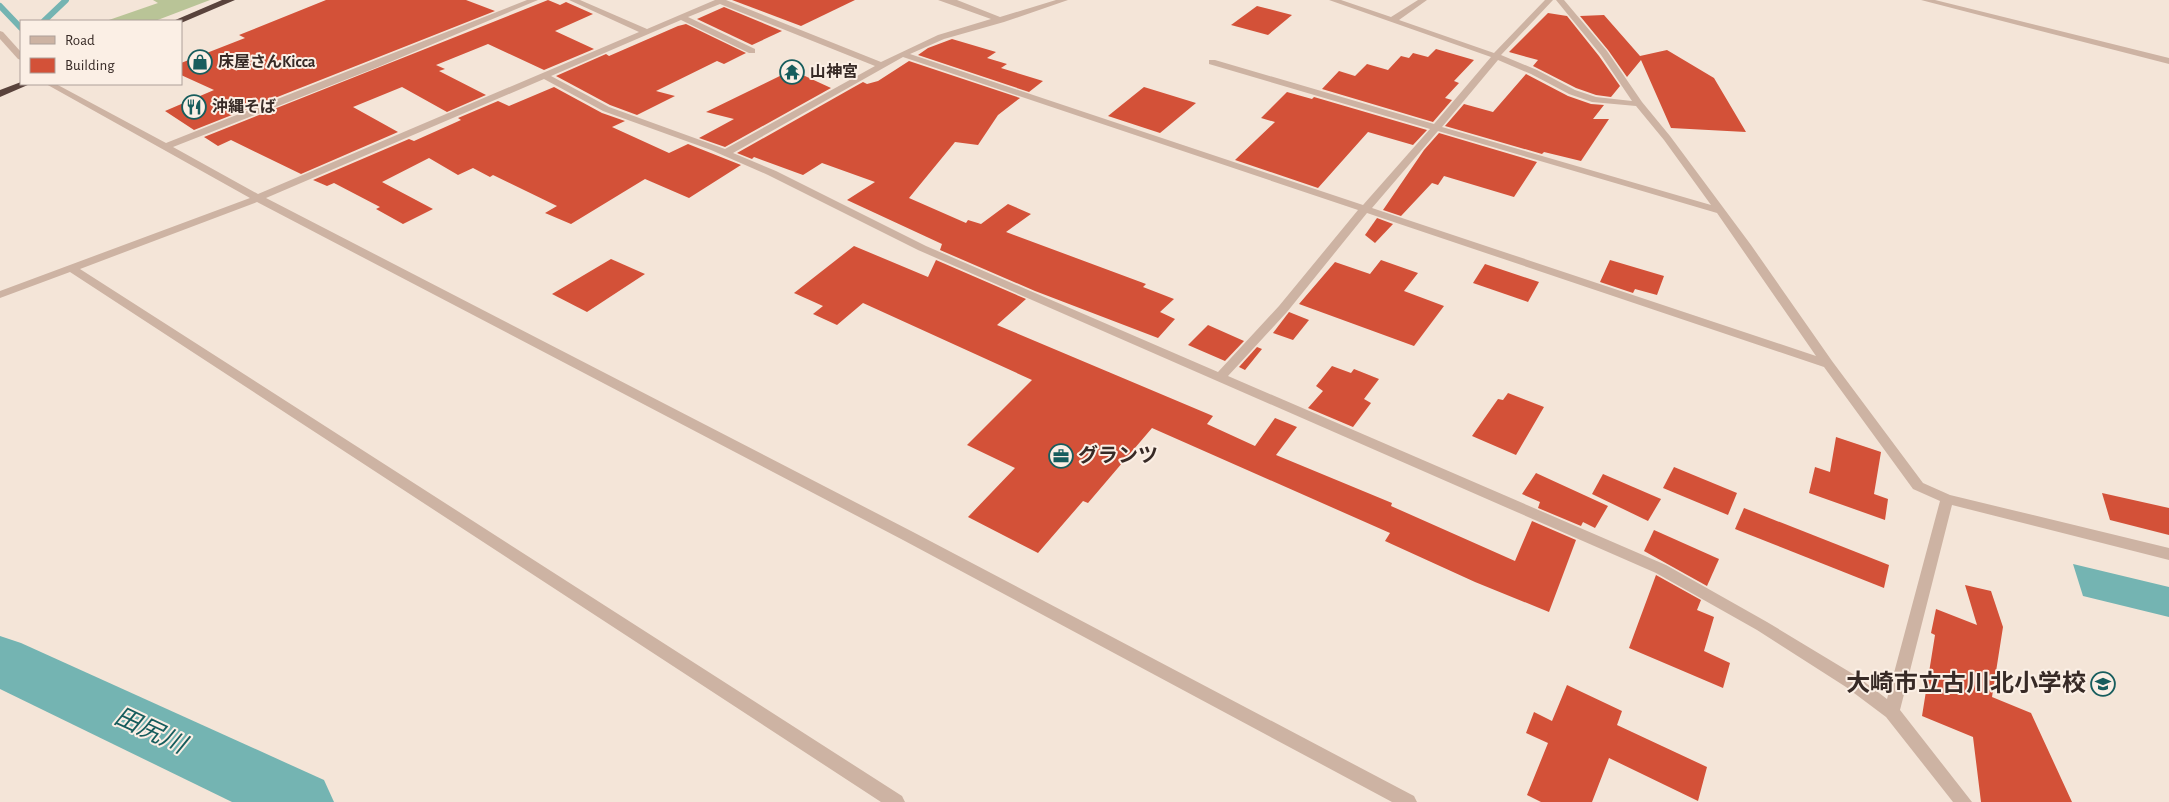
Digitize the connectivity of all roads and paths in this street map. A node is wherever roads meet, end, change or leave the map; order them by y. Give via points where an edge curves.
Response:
1 (230, 0) edge
2 (534, 0) edge
3 (573, 0) edge
4 (721, 0) edge
5 (942, 0) edge
6 (1064, 0) edge
7 (1333, 0) edge
8 (1423, 0) edge
9 (1549, 0) edge
10 (1560, 0) edge
11 (1925, 0) edge
12 (681, 18) junction
13 (180, 20) edge
14 (1001, 20) junction
15 (1393, 20) junction
16 (646, 32) junction
17 (0, 34) edge
18 (752, 51) dead end
19 (902, 54) junction
20 (20, 56) edge
21 (1496, 56) junction
22 (2169, 61) edge
23 (1212, 62) dead end
24 (883, 66) junction
25 (544, 76) junction
26 (22, 85) edge
27 (52, 85) edge
28 (0, 94) edge
29 (1639, 104) junction
30 (1435, 129) junction
31 (165, 147) junction
32 (725, 153) junction
33 (258, 198) junction
34 (1365, 209) junction
35 (1720, 212) junction
36 (71, 268) junction
37 (0, 295) edge
38 (1828, 364) junction
39 (1219, 378) junction
40 (1946, 499) junction
41 (2169, 554) edge
42 (1892, 712) junction
43 (896, 802) edge
44 (1408, 802) edge
45 (1963, 802) edge

1 - 13 highway
2 - 31 street
3 - 16 street
4 - 12 street
4 - 24 street
5 - 14 street
6 - 14 street
7 - 15 street
8 - 15 street
9 - 21 street
10 - 29 street via 1604,53
11 - 22 street
12 - 16 street
12 - 18 street
14 - 19 street via 941,37
15 - 21 street
16 - 25 street
17 - 20 street
19 - 24 street
19 - 34 street
21 - 29 street via 1595,100
21 - 30 street
23 - 30 street
24 - 32 street
25 - 32 street via 606,109
25 - 33 street
26 - 28 highway
27 - 31 street
29 - 35 street
30 - 34 street
30 - 35 street
31 - 33 street
32 - 39 street via 831,201 922,248
33 - 36 street
33 - 44 street via 917,541
34 - 38 street
34 - 39 street via 1282,309
35 - 38 street
36 - 37 street
36 - 43 street
38 - 40 street via 1918,486
39 - 42 street via 1661,570 1762,626 1852,682
40 - 41 street
40 - 42 street
42 - 45 street

